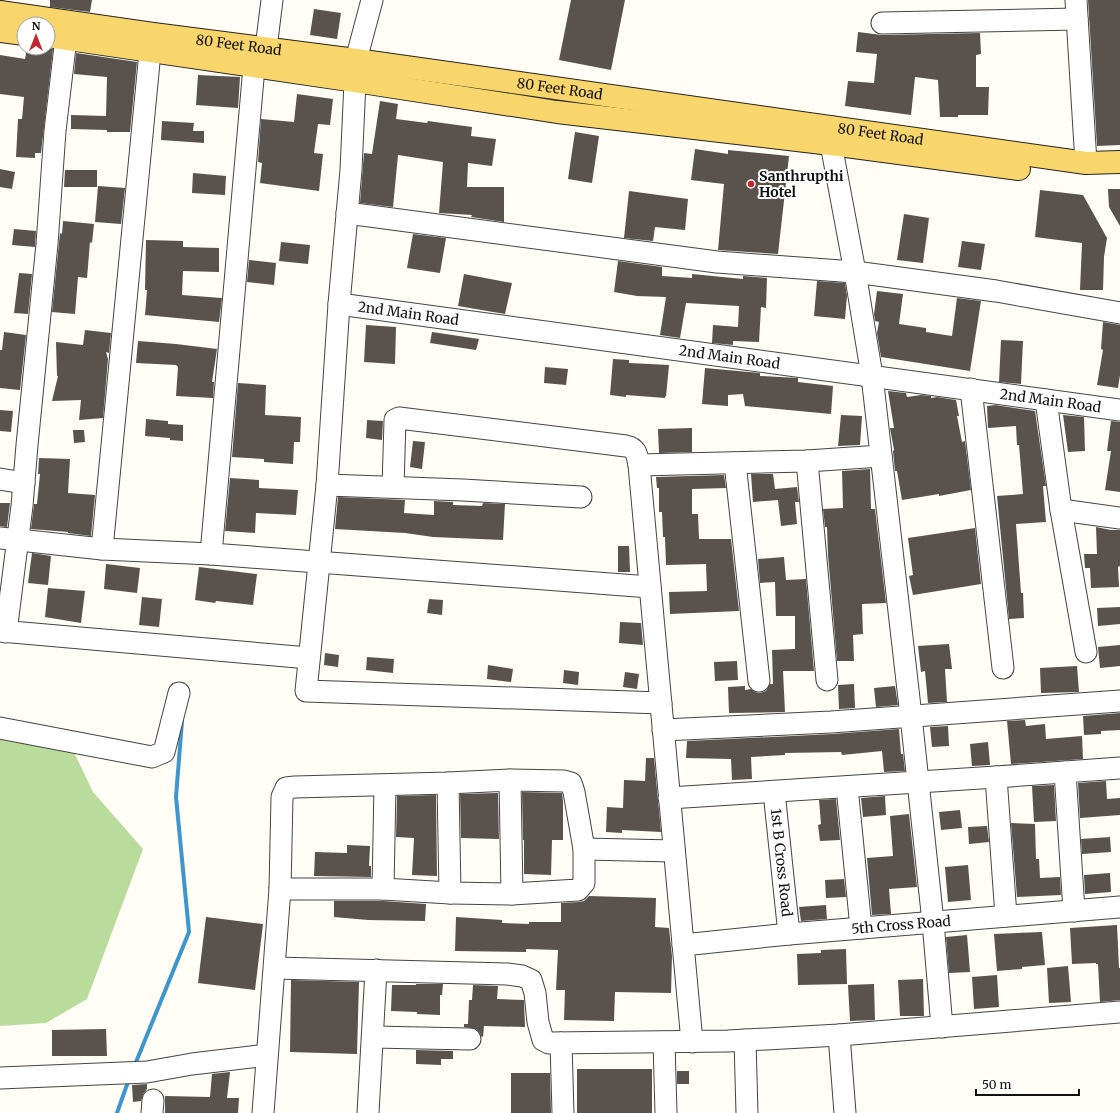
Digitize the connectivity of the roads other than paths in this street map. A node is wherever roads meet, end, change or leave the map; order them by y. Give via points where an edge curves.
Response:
1 (272, 0) edge
2 (372, 0) edge
3 (1076, 9) edge
4 (0, 12) edge
5 (882, 23) dead end
6 (0, 31) edge
7 (16, 33) edge
8 (57, 37) edge
9 (266, 48) junction
10 (150, 52) junction
11 (254, 67) junction
12 (355, 70) junction
13 (831, 135) junction
14 (1120, 162) edge
15 (1086, 163) junction
16 (1120, 176) edge
17 (347, 213) junction
18 (855, 272) junction
19 (339, 304) junction
20 (1120, 313) edge
21 (872, 376) junction
22 (971, 389) junction
23 (1046, 400) junction
24 (1120, 410) edge
25 (881, 456) junction
26 (807, 461) junction
27 (735, 463) junction
28 (639, 465) junction
29 (0, 479) edge
30 (24, 483) junction
31 (327, 485) junction
32 (393, 488) junction
33 (581, 498) dead end
34 (1061, 510) junction
35 (1120, 518) edge
36 (9, 539) edge
37 (102, 549) junction
38 (211, 554) junction
39 (318, 562) junction
40 (650, 587) junction
41 (3, 631) edge
42 (1086, 652) dead end
43 (309, 658) junction
44 (1003, 668) dead end
45 (827, 680) dead end
46 (759, 681) dead end
47 (179, 693) dead end
48 (1120, 701) edge
49 (661, 702) junction
50 (911, 716) junction
51 (0, 728) edge
52 (663, 730) junction
53 (1120, 768) edge
54 (1065, 772) junction
55 (996, 778) junction
56 (510, 780) junction
57 (918, 782) junction
58 (448, 783) junction
59 (385, 785) junction
60 (847, 787) junction
61 (774, 792) junction
62 (669, 798) junction
63 (584, 849) junction
64 (674, 851) junction
65 (280, 889) junction
66 (383, 889) junction
67 (450, 893) junction
68 (512, 894) junction
69 (1120, 907) edge
70 (1074, 911) junction
71 (1006, 916) junction
72 (933, 922) junction
73 (861, 928) junction
74 (789, 934) junction
75 (683, 945) junction
76 (275, 968) junction
77 (376, 970) junction
78 (1120, 1012) edge
79 (942, 1026) junction
80 (839, 1035) junction
81 (373, 1037) junction
82 (470, 1039) dead end
83 (745, 1040) junction
84 (664, 1042) junction
85 (692, 1042) junction
86 (561, 1043) junction
87 (267, 1056) junction
88 (0, 1078) edge
89 (263, 1113) edge
90 (368, 1113) edge
91 (563, 1113) edge
92 (666, 1113) edge
93 (747, 1113) edge
94 (845, 1113) edge

1 - 9 street
2 - 12 street
3 - 5 street
3 - 15 street
4 - 9 main road, 80 Feet Road
6 - 7 main road
8 - 10 main road, 80 Feet Road
8 - 30 street via 55,131 47,244
9 - 12 main road, 80 Feet Road
10 - 11 main road, 80 Feet Road
10 - 37 street
11 - 12 main road, 80 Feet Road
11 - 38 street
12 - 13 main road, 80 Feet Road
12 - 17 street
13 - 15 main road, 80 Feet Road
13 - 16 main road, 80 Feet Road via 1090,178
13 - 18 street
14 - 15 main road, 80 Feet Road
17 - 18 street via 717,262
17 - 19 street
18 - 20 street via 996,291
18 - 21 street
19 - 21 street, 2nd Main Road
19 - 31 street
21 - 22 street, 2nd Main Road
21 - 25 street
22 - 23 street, 2nd Main Road
22 - 44 street
23 - 24 street, 2nd Main Road
23 - 34 street
25 - 26 street
25 - 50 street
26 - 27 street
26 - 45 street
27 - 28 street
27 - 46 street
28 - 32 street via 634,449 626,446 398,418 395,420
28 - 40 street
29 - 30 street
30 - 36 street
31 - 32 street
31 - 39 street
32 - 33 street
34 - 35 street
34 - 42 street
36 - 37 street
36 - 41 street
37 - 38 street
38 - 39 street
39 - 40 street
39 - 43 street
40 - 49 street
41 - 43 street
43 - 49 street via 306,691
47 - 51 street via 164,752 152,757
48 - 50 street
49 - 52 street
50 - 52 street
50 - 57 street
52 - 62 street
53 - 54 street
54 - 55 street
54 - 70 street
55 - 57 street
55 - 71 street
56 - 58 street
56 - 63 street via 571,783
56 - 68 street
57 - 60 street
57 - 72 street
58 - 59 street
58 - 67 street
59 - 65 street via 286,788 282,797
59 - 66 street
60 - 61 street
60 - 73 street
61 - 62 street
61 - 74 street, 1st B Cross Road
62 - 64 street
63 - 64 street
63 - 68 street via 584,883 578,890
64 - 75 street
65 - 66 street
65 - 76 street
66 - 67 street
67 - 68 street
69 - 70 street, 5th Cross Road
70 - 71 street, 5th Cross Road
71 - 72 street, 5th Cross Road
72 - 73 street, 5th Cross Road
72 - 79 street
73 - 74 street, 5th Cross Road
74 - 75 street, 5th Cross Road
75 - 85 street
76 - 77 street
76 - 87 street
77 - 81 street
77 - 86 street via 522,976 531,980 543,1040
78 - 79 street
79 - 80 street
80 - 83 street
80 - 94 street
81 - 82 street
81 - 90 street
83 - 85 street
83 - 93 street
84 - 85 street
84 - 86 street
84 - 92 street
86 - 91 street
87 - 88 street via 138,1072
87 - 89 street

